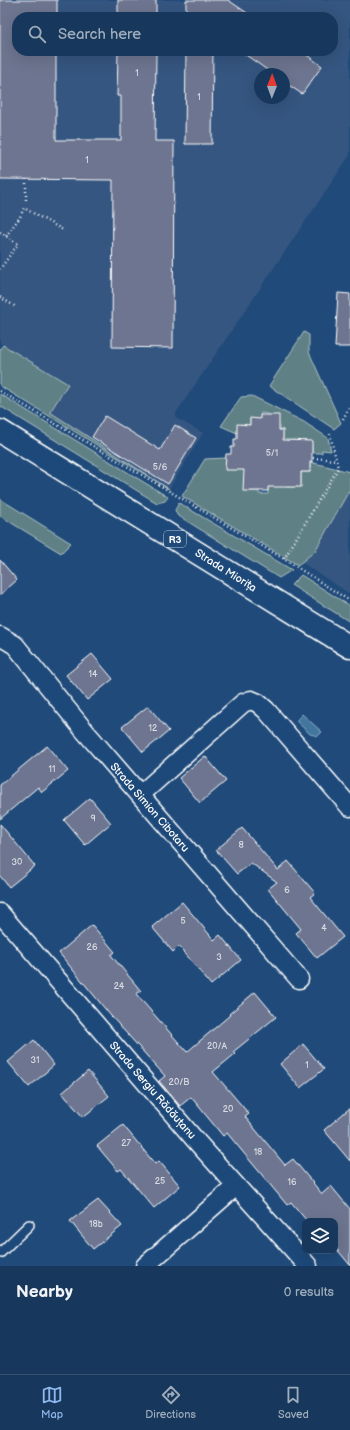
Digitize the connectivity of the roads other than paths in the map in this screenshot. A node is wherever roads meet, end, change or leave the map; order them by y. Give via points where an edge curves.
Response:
1 (0, 431) edge
2 (0, 636) edge
3 (350, 647) edge
4 (140, 795) junction
5 (350, 807) edge
6 (0, 913) edge
7 (299, 979) dead end
8 (236, 1186) junction
9 (30, 1225) dead end
10 (0, 1253) edge
11 (144, 1266) edge
12 (308, 1266) edge

1 - 3 main road, Strada Miorița / R3
2 - 4 street, Strada Simion Cibotaru via 16,645
4 - 5 street via 243,703 252,700 266,710
4 - 7 street, Strada Simion Cibotaru
6 - 8 street, Strada Sergiu Rădăuțanu
8 - 11 street
8 - 12 street, Strada Sergiu Rădăuțanu
9 - 10 lane

